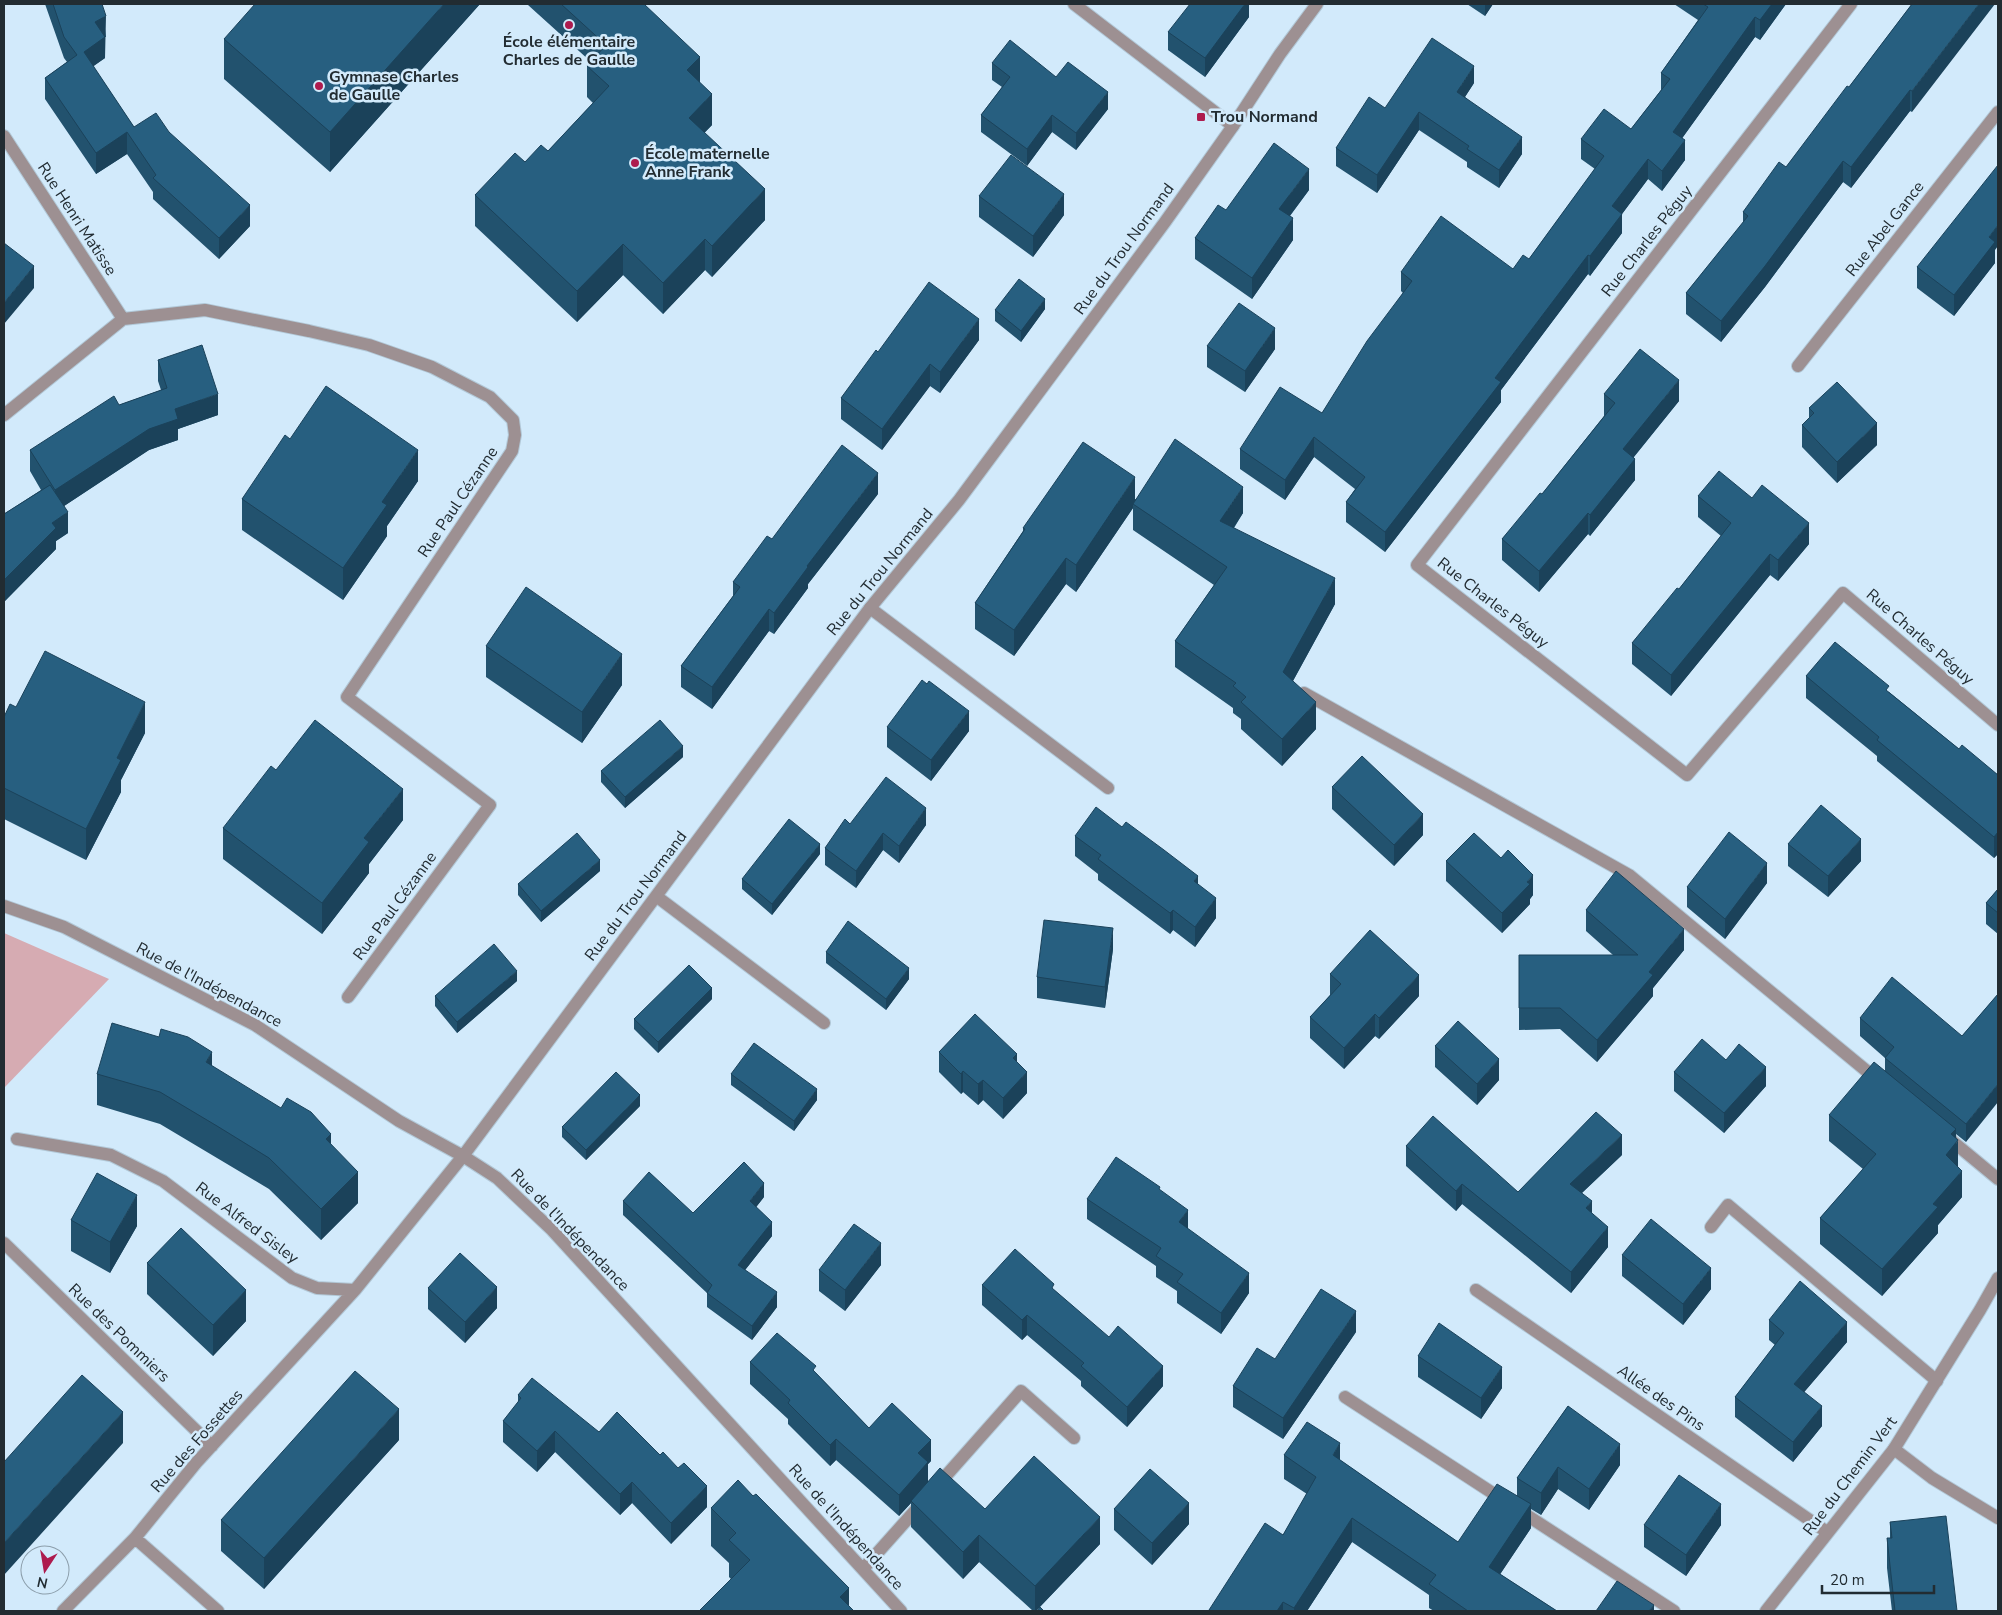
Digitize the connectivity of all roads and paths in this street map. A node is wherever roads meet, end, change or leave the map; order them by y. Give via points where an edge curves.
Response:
1 (1074, 4) edge
2 (1317, 4) edge
3 (1852, 4) edge
4 (1998, 112) edge
5 (1233, 126) junction
6 (4, 136) edge
7 (123, 319) junction
8 (1798, 366) dead end
9 (4, 415) edge
10 (870, 608) junction
11 (1304, 693) edge
12 (1998, 725) edge
13 (1108, 788) dead end
14 (656, 896) junction
15 (4, 906) edge
16 (348, 998) dead end
17 (824, 1023) dead end
18 (1891, 1091) edge
19 (1937, 1129) edge
20 (17, 1139) dead end
21 (463, 1156) junction
22 (1998, 1179) edge
23 (1712, 1227) dead end
24 (4, 1243) edge
25 (1998, 1278) edge
26 (355, 1290) junction
27 (1476, 1290) dead end
28 (1937, 1381) junction
29 (1345, 1397) dead end
30 (1074, 1438) dead end
31 (212, 1446) junction
32 (1894, 1449) junction
33 (1998, 1518) edge
34 (1827, 1532) junction
35 (135, 1538) junction
36 (863, 1569) junction
37 (63, 1611) edge
38 (218, 1611) edge
39 (901, 1611) edge
40 (1674, 1611) edge
41 (1766, 1611) edge

1 - 5 street
2 - 5 street, Rue du Trou Normand
3 - 12 street, Rue Charles Péguy via 1418,565 1687,775 1843,593
4 - 8 street, Rue Abel Gance
5 - 10 street, Rue du Trou Normand via 959,500
6 - 7 street, Rue Henri Matisse
7 - 9 street
7 - 16 street, Rue Paul Cézanne via 205,310 368,345 432,367 490,397 513,420 512,451 347,697 490,805
10 - 13 street
10 - 14 street, Rue du Trou Normand
11 - 18 street via 1629,875
14 - 17 street
14 - 21 street, Rue du Trou Normand
15 - 21 street, Rue de l'Indépendance via 64,927 256,1025 399,1120
19 - 22 street
20 - 26 street, Rue Alfred Sisley via 111,1155 163,1181 292,1278 317,1288
21 - 26 street
21 - 36 street, Rue de l'Indépendance via 497,1178 552,1230
23 - 28 street via 1728,1206
24 - 31 street, Rue des Pommiers
25 - 28 street, Rue du Chemin Vert
26 - 31 street, Rue des Fossettes
27 - 34 street, Allée des Pins
28 - 32 street, Rue du Chemin Vert
29 - 40 street
30 - 36 street via 1022,1391
31 - 35 street, Rue des Fossettes
32 - 33 street via 1932,1478
32 - 34 street, Rue du Chemin Vert
34 - 41 street, Rue du Chemin Vert
35 - 37 street, Rue des Fossettes
35 - 38 street
36 - 39 street, Rue de l'Indépendance

